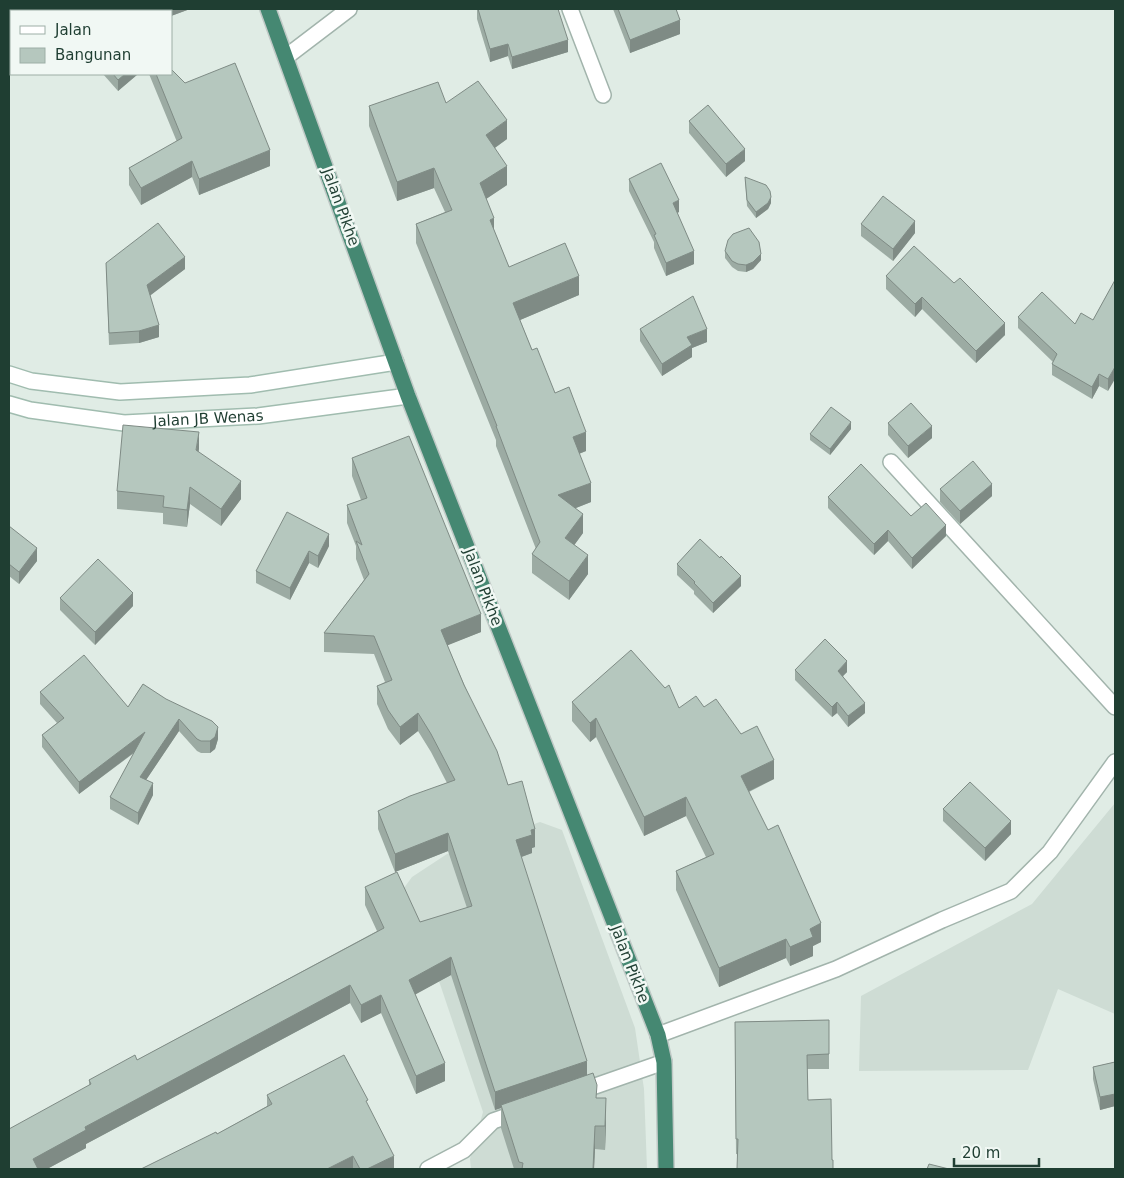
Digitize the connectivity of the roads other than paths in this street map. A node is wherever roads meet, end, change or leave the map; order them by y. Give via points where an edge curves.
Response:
1 (268, 9) edge
2 (349, 9) edge
3 (570, 9) edge
4 (286, 57) junction
5 (603, 95) dead end
6 (396, 362) junction
7 (9, 374) edge
8 (408, 396) junction
9 (9, 404) edge
10 (891, 462) dead end
11 (1115, 707) edge
12 (1115, 762) edge
13 (658, 1035) junction
14 (664, 1062) junction
15 (565, 1096) edge
16 (529, 1109) edge
17 (428, 1169) edge
18 (666, 1169) edge

1 - 4 highway, Jalan Pikhe
2 - 4 street
3 - 5 street
4 - 6 highway, Jalan Pikhe
6 - 7 street, Jalan JB Wenas via 250,385 120,392 31,381
6 - 8 highway, Jalan Pikhe
8 - 9 street, Jalan JB Wenas via 258,416 124,423
8 - 13 highway, Jalan Pikhe
10 - 11 street
12 - 13 street via 1050,852 1011,891 836,969
13 - 14 highway, Jalan Pikhe
14 - 15 street
14 - 18 highway, Jalan Pikhe
16 - 17 street via 493,1121 464,1150

